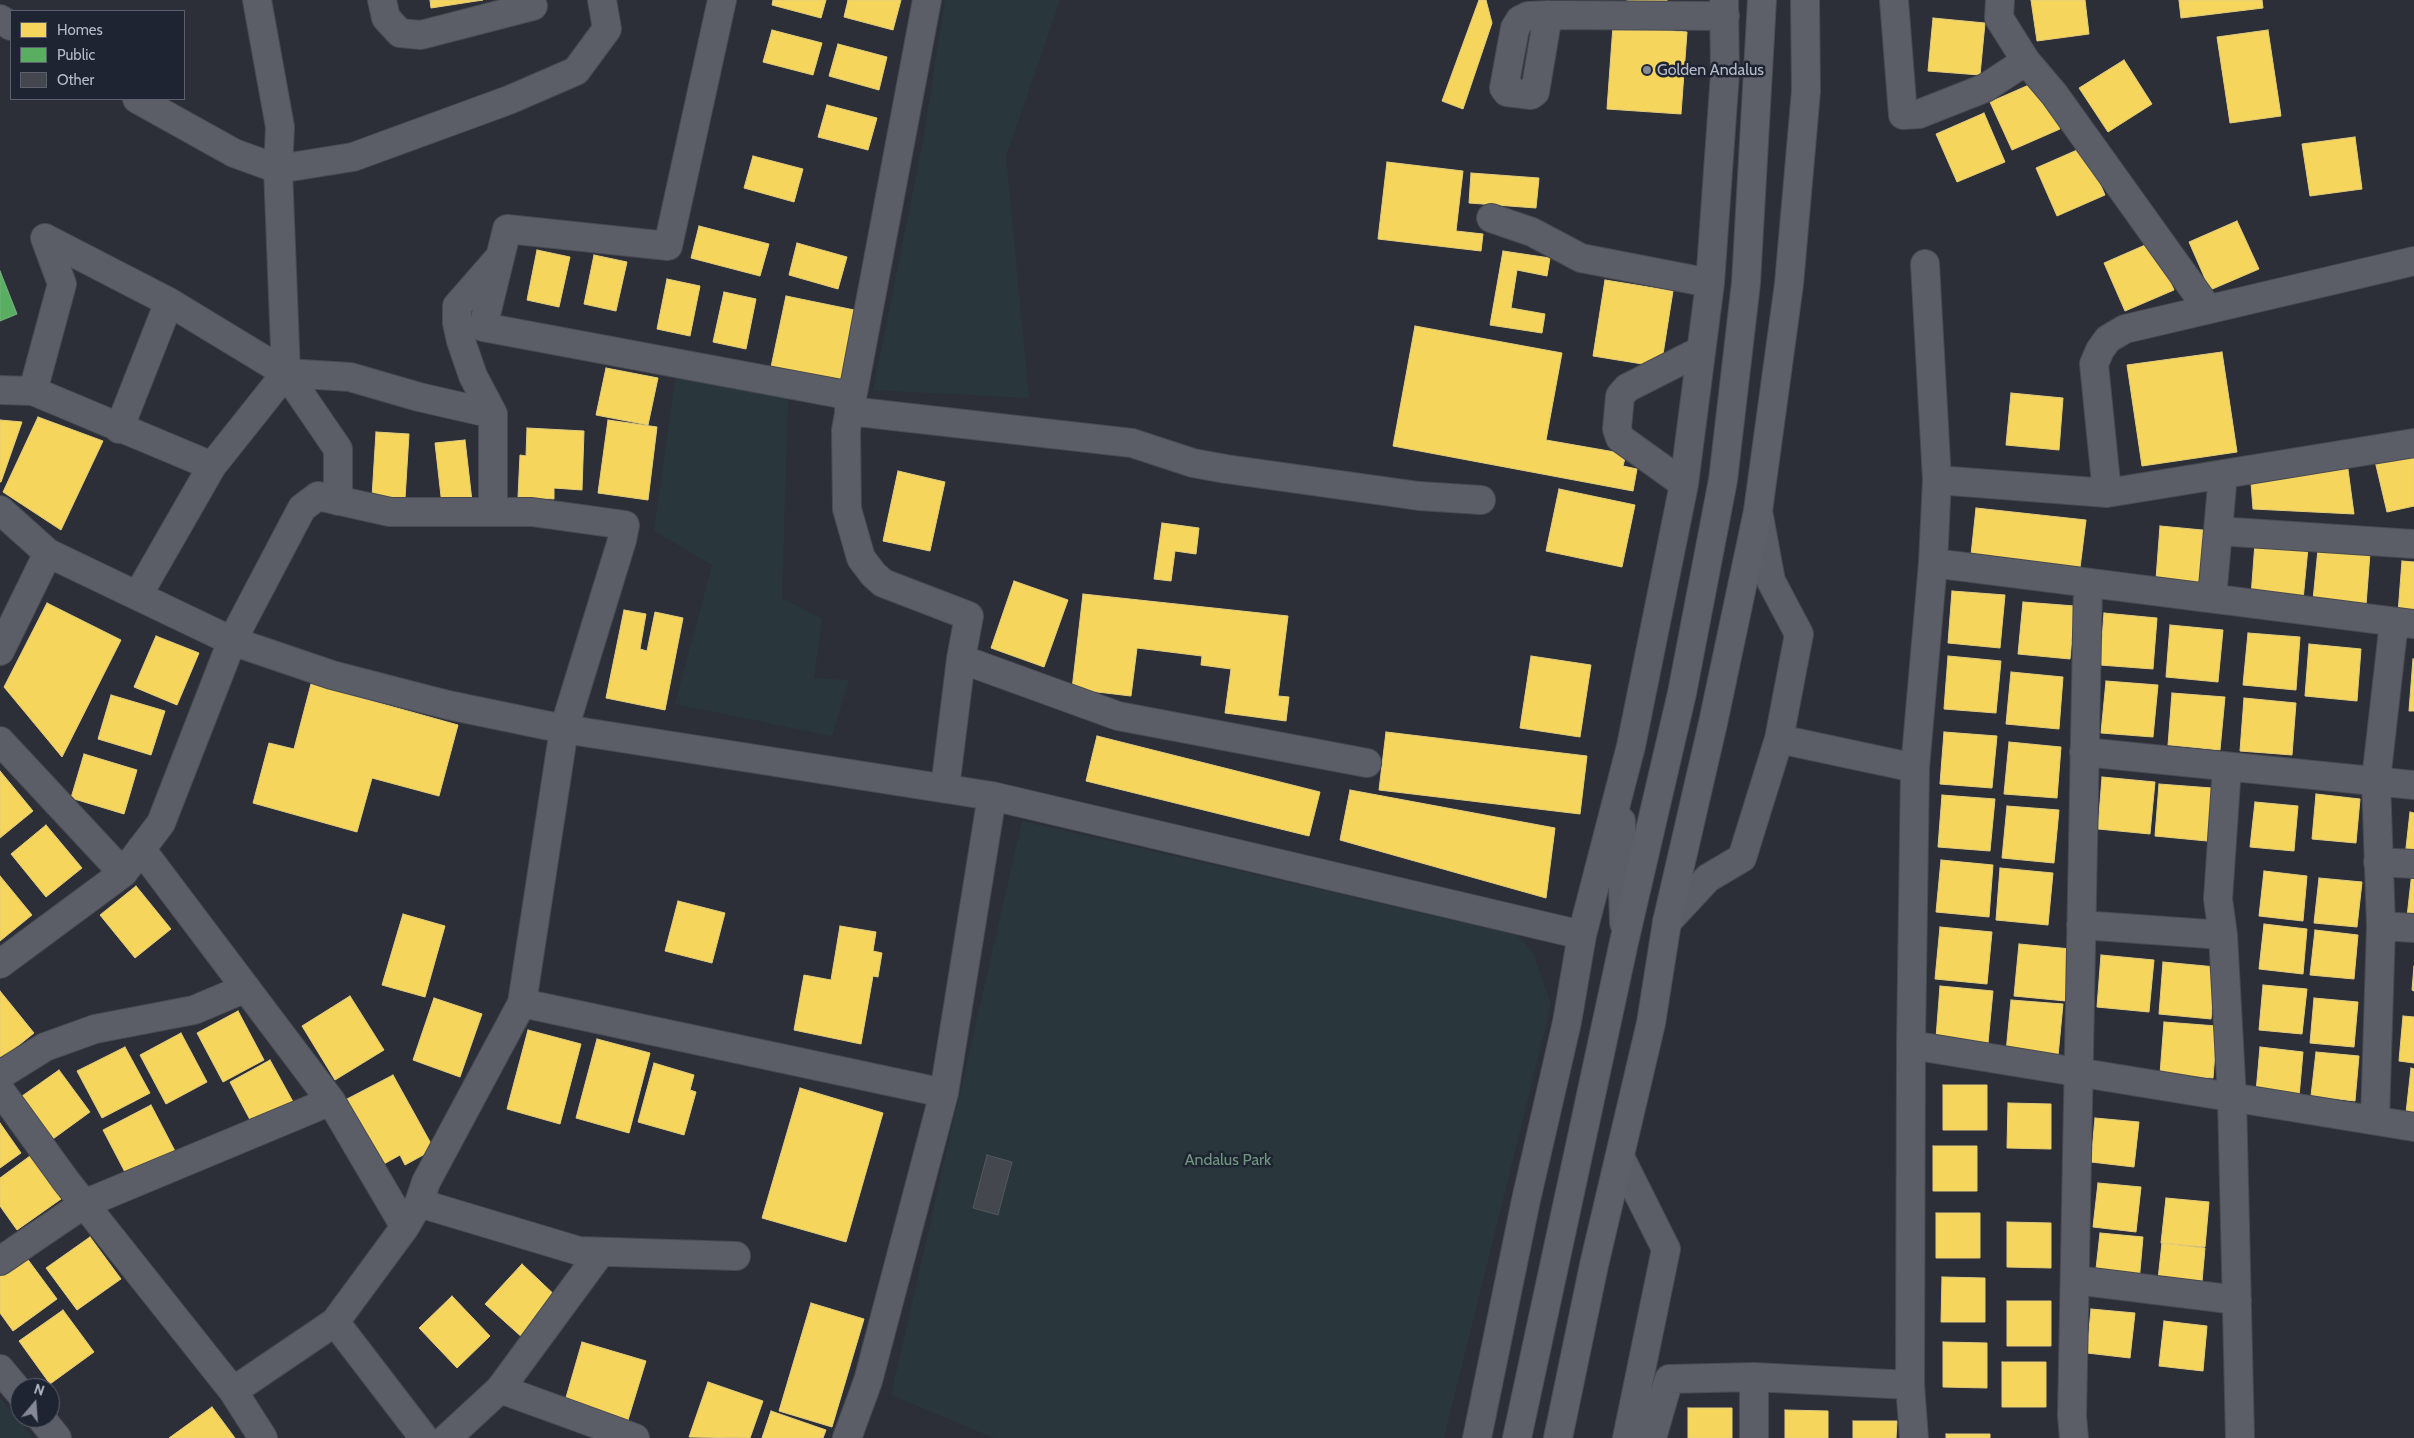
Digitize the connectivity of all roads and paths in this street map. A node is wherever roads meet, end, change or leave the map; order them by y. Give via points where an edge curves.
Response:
1 (257, 0) edge
2 (382, 0) edge
3 (602, 0) edge
4 (722, 0) edge
5 (927, 0) edge
6 (1762, 0) edge
7 (1805, 0) edge
8 (1894, 0) edge
9 (2000, 0) edge
10 (533, 6) dead end
11 (1590, 8) edge
12 (1724, 8) edge
13 (1548, 15) dead end
14 (2026, 61) junction
15 (139, 100) edge
16 (278, 169) junction
17 (1491, 218) dead end
18 (500, 256) junction
19 (2414, 260) edge
20 (1925, 264) dead end
21 (1710, 283) junction
22 (168, 302) junction
23 (2208, 309) junction
24 (1700, 351) junction
25 (286, 373) junction
26 (0, 390) edge
27 (33, 391) junction
28 (851, 403) junction
29 (493, 414) junction
30 (119, 429) junction
31 (2414, 443) edge
32 (212, 466) junction
33 (2223, 474) junction
34 (1937, 480) junction
35 (1684, 484) junction
36 (2107, 493) junction
37 (1481, 500) dead end
38 (338, 501) junction
39 (0, 510) edge
40 (1758, 511) junction
41 (493, 512) junction
42 (2218, 531) junction
43 (2414, 544) edge
44 (48, 552) junction
45 (1933, 563) junction
46 (2088, 583) junction
47 (138, 594) junction
48 (2212, 598) junction
49 (2404, 623) edge
50 (232, 641) junction
51 (0, 651) edge
52 (961, 659) junction
53 (564, 729) junction
54 (1779, 739) junction
55 (0, 741) edge
56 (2084, 752) junction
57 (1367, 763) dead end
58 (2228, 767) junction
59 (1915, 768) junction
60 (2376, 780) junction
61 (2414, 785) edge
62 (945, 788) junction
63 (1620, 790) junction
64 (992, 796) junction
65 (141, 849) junction
66 (2378, 862) junction
67 (2414, 864) edge
68 (123, 873) junction
69 (1667, 922) junction
70 (2081, 925) junction
71 (2381, 926) junction
72 (2414, 928) edge
73 (2223, 935) junction
74 (1582, 936) junction
75 (1624, 942) junction
76 (0, 964) edge
77 (246, 988) junction
78 (522, 1003) junction
79 (1911, 1045) junction
80 (2079, 1072) junction
81 (0, 1075) edge
82 (0, 1090) edge
83 (944, 1094) junction
84 (2232, 1098) junction
85 (331, 1101) junction
86 (2375, 1120) junction
87 (2414, 1127) edge
88 (1620, 1157) junction
89 (84, 1204) junction
90 (419, 1204) junction
91 (405, 1228) junction
92 (600, 1253) junction
93 (736, 1256) dead end
94 (0, 1261) edge
95 (2075, 1280) junction
96 (2237, 1300) junction
97 (335, 1322) junction
98 (0, 1369) edge
99 (1754, 1377) junction
100 (10, 1381) edge
101 (1910, 1385) junction
102 (500, 1389) junction
103 (233, 1391) junction
104 (49, 1428) edge
105 (57, 1438) edge
106 (263, 1438) edge
107 (424, 1438) edge
108 (447, 1438) edge
109 (635, 1438) edge
110 (847, 1438) edge
111 (1477, 1438) edge
112 (1517, 1438) edge
113 (1558, 1438) edge
114 (1628, 1438) edge
115 (1652, 1438) edge
116 (1754, 1438) edge
117 (1914, 1438) edge
118 (2074, 1438) edge
119 (2240, 1438) edge

1 - 16 street via 280,127
2 - 10 street via 386,18 400,33 421,35
3 - 16 street via 607,29 576,71 509,100 353,157
4 - 18 street via 668,246 507,229
5 - 28 street
6 - 75 main road via 1746,283 1723,480 1682,693
7 - 40 main road via 1806,91 1788,284
8 - 14 street via 1903,115 1919,114 1985,88
9 - 14 street via 1999,18
11 - 12 street
11 - 13 street
12 - 21 street via 1725,73
14 - 23 street via 2054,94
15 - 16 street via 234,153
16 - 25 street
17 - 21 street via 1532,232 1581,258
18 - 28 street via 483,326
18 - 29 street via 457,306 461,341 473,376
19 - 23 street
20 - 34 street
21 - 24 street
22 - 25 street
22 - 27 street via 45,238 62,284
22 - 30 street
23 - 36 street via 2124,329 2108,339 2100,350 2094,364
24 - 35 street
24 - 35 street via 1627,388 1620,396 1617,429 1620,438
25 - 29 street via 350,377
25 - 32 street
25 - 38 street via 338,449
26 - 27 street
27 - 30 street
28 - 37 street via 1132,443 1193,463 1226,469 1419,496
28 - 52 street via 846,430 847,510 862,558 883,583 969,616
29 - 41 street
30 - 32 street
31 - 33 street
32 - 47 street
33 - 36 street
33 - 42 street
34 - 36 street
34 - 45 street
35 - 63 street
38 - 41 street via 390,512
38 - 50 street via 318,496 302,508
39 - 44 street
40 - 54 street via 1771,581 1798,634
40 - 69 main road
41 - 53 street via 532,512 625,525
42 - 43 street
42 - 48 street
44 - 47 street
44 - 51 street
45 - 46 street
45 - 59 street
46 - 48 street
46 - 56 street
47 - 50 street
48 - 49 street
49 - 60 street
50 - 53 street via 332,675 448,705
50 - 65 street via 160,823
52 - 57 street via 1118,716
52 - 62 street
53 - 62 street
53 - 78 street
54 - 59 street
54 - 69 street via 1742,858 1708,878
55 - 68 street
56 - 58 street
56 - 70 street
58 - 60 street
58 - 73 street via 2218,899
59 - 79 street
60 - 61 street
60 - 66 street
62 - 64 street
63 - 74 street
63 - 75 street
64 - 74 street
64 - 83 street
65 - 68 street
65 - 77 street
66 - 67 street
66 - 71 street
68 - 76 street
69 - 88 main road via 1651,1023
70 - 73 street
70 - 80 street
71 - 72 street
71 - 86 street
73 - 84 street
74 - 111 street via 1567,1022
75 - 112 main road
77 - 81 street via 194,1010 95,1029 45,1047
77 - 85 street
78 - 83 street
78 - 90 street via 426,1182
79 - 80 street
79 - 101 street
80 - 84 street
80 - 95 street
82 - 89 street
83 - 110 street via 868,1381
84 - 86 street
84 - 96 street
85 - 89 street
85 - 91 street
86 - 87 street
88 - 113 main road
88 - 114 street via 1666,1249
89 - 94 street
89 - 103 street
90 - 91 street
90 - 92 street via 578,1251
91 - 97 street
92 - 93 street
92 - 102 street
95 - 96 street
95 - 118 street
96 - 119 street
97 - 103 street
97 - 107 street
98 - 100 street
99 - 101 street
99 - 115 street via 1669,1379
99 - 116 street
101 - 117 street
102 - 108 street
102 - 109 street
103 - 106 street
104 - 105 street

